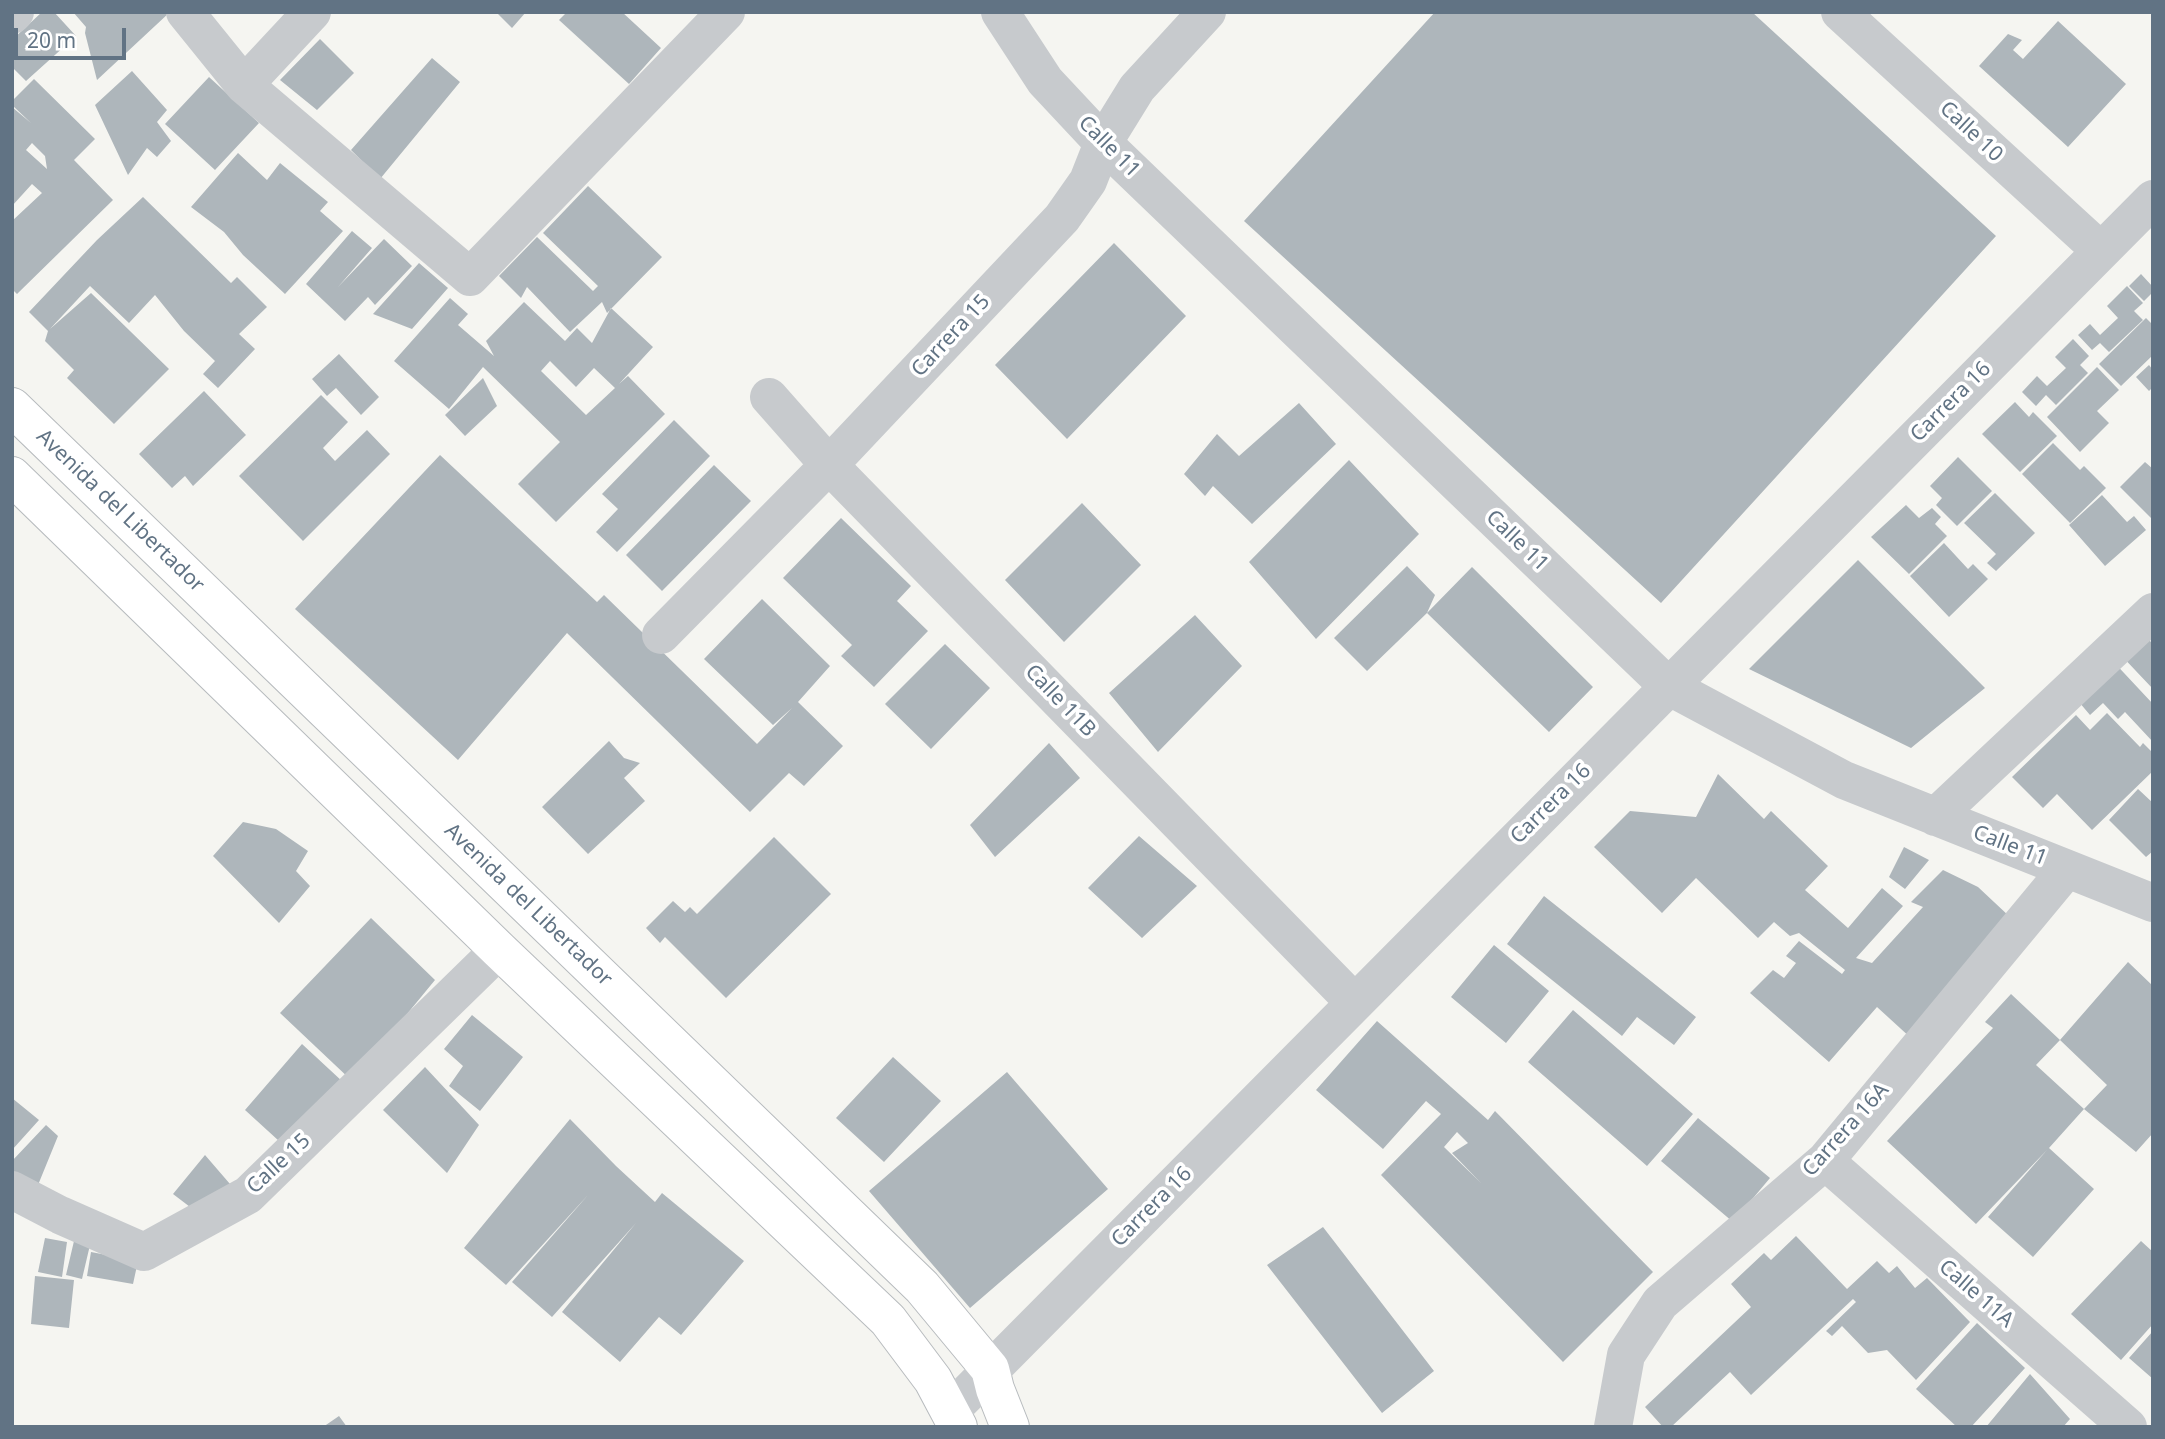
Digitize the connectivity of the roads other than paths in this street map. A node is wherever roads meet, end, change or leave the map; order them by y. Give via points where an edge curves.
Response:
1 (185, 12) edge
2 (312, 12) edge
3 (726, 12) edge
4 (1000, 12) edge
5 (1208, 12) edge
6 (1840, 12) edge
7 (244, 85) junction
8 (1103, 143) junction
9 (2153, 199) edge
10 (2101, 251) junction
11 (769, 397) dead end
12 (12, 407) edge
13 (829, 465) junction
14 (12, 476) edge
15 (2153, 612) edge
16 (661, 635) dead end
17 (1668, 686) junction
18 (1935, 817) junction
19 (2067, 869) junction
20 (2153, 903) edge
21 (499, 950) junction
22 (1355, 1003) junction
23 (1825, 1161) junction
24 (12, 1190) edge
25 (990, 1369) junction
26 (954, 1418) edge
27 (1615, 1425) edge
28 (1010, 1427) edge
29 (2128, 1427) edge

1 - 7 street
2 - 7 street
3 - 7 street via 470,277
4 - 8 street, Calle 11 via 1045,81
5 - 8 street, Carrera 15 via 1137,88
6 - 10 street, Calle 10
8 - 13 street, Carrera 15 via 1088,181 1062,218
8 - 17 street, Calle 11
9 - 10 street, Carrera 16
10 - 17 street, Carrera 16
11 - 13 street, Calle 11B
12 - 25 main road, Avenida del Libertador via 922,1287
13 - 16 street, Carrera 15
13 - 22 street, Calle 11B
14 - 21 main road
15 - 18 street
17 - 18 street, Calle 11 via 1844,780
17 - 22 street, Carrera 16
18 - 19 street, Calle 11
19 - 20 street, Calle 11
19 - 23 street, Carrera 16A
21 - 24 street, Calle 15 via 247,1195 144,1252
21 - 26 main road via 888,1320 933,1380
22 - 25 street, Carrera 16
23 - 27 street, Carrera 16A via 1660,1303 1626,1355
23 - 29 street, Calle 11A
25 - 26 street, Carrera 16
25 - 28 main road, Avenida del Libertador

